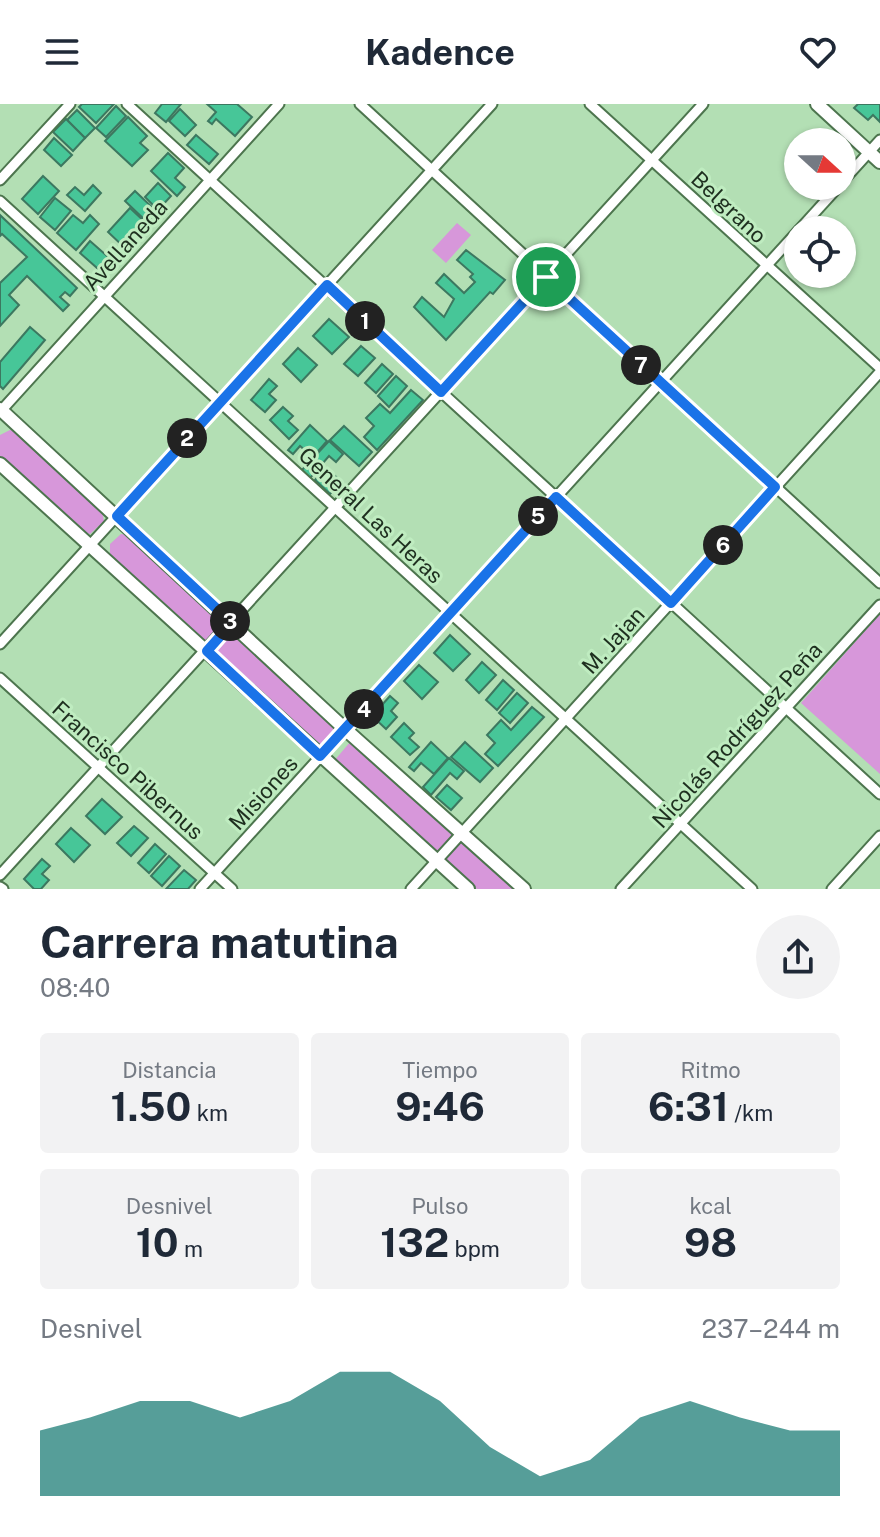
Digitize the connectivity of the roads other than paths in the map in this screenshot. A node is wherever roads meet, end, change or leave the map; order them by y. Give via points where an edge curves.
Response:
1 (70, 104) edge
2 (127, 104) edge
3 (279, 104) edge
4 (360, 104) edge
5 (492, 104) edge
6 (590, 104) edge
7 (703, 104) edge
8 (817, 104) edge
9 (880, 140) edge
10 (869, 152) junction
11 (652, 160) junction
12 (880, 162) edge
13 (856, 166) edge
14 (431, 170) junction
15 (210, 179) junction
16 (0, 180) edge
17 (825, 200) edge
18 (0, 201) edge
19 (811, 216) edge
20 (784, 246) edge
21 (766, 266) junction
22 (546, 277) junction
23 (327, 285) junction
24 (103, 296) junction
25 (880, 370) edge
26 (660, 382) junction
27 (441, 392) junction
28 (221, 401) junction
29 (0, 410) edge
30 (0, 464) edge
31 (775, 487) junction
32 (556, 497) junction
33 (336, 508) junction
34 (117, 516) junction
35 (90, 546) junction
36 (880, 583) edge
37 (671, 603) junction
38 (880, 605) edge
39 (451, 613) junction
40 (232, 623) junction
41 (0, 644) edge
42 (207, 651) junction
43 (0, 678) edge
44 (786, 708) junction
45 (566, 719) junction
46 (345, 729) junction
47 (320, 756) junction
48 (100, 769) junction
49 (880, 794) edge
50 (681, 824) junction
51 (462, 833) junction
52 (880, 836) edge
53 (437, 861) junction
54 (214, 873) junction
55 (0, 875) edge
56 (200, 889) edge
57 (232, 889) edge
58 (411, 889) edge
59 (468, 889) edge
60 (524, 889) edge
61 (621, 889) edge
62 (752, 889) edge
63 (832, 889) edge

1 - 16 street
2 - 15 street
3 - 15 street, Avellaneda
4 - 14 street
5 - 14 street
6 - 11 street, Belgrano
7 - 11 street
8 - 10 main road
9 - 10 street, Misiones
10 - 12 main road
10 - 13 street, Misiones
11 - 21 street, Belgrano
11 - 22 street
14 - 22 street
14 - 23 street
15 - 23 street
15 - 24 street, Avellaneda
17 - 19 street, Misiones
18 - 24 street, General Las Heras
20 - 21 street, Misiones
21 - 25 street, Belgrano
21 - 26 street, Misiones
22 - 26 street
22 - 27 street
23 - 27 street
23 - 28 street
24 - 28 street, General Las Heras
24 - 29 street, Avellaneda
25 - 31 street, M. Jajan
26 - 31 street
26 - 32 street, Misiones
27 - 32 street
27 - 33 street
28 - 33 street, General Las Heras
28 - 34 street
29 - 34 main road
30 - 35 main road
31 - 36 street
31 - 37 street, M. Jajan
32 - 37 street
32 - 39 street, Misiones
33 - 39 street, General Las Heras
33 - 40 street
34 - 35 street
34 - 40 main road
35 - 41 street
35 - 42 main road
37 - 44 street
37 - 45 street, M. Jajan
38 - 44 street, Nicolás Rodríguez Peña
39 - 45 street, General Las Heras
39 - 46 street, Misiones
40 - 42 street
40 - 46 main road
42 - 47 main road
42 - 48 street
43 - 48 street, Francisco Pibernus
44 - 49 street
44 - 50 street, Nicolás Rodríguez Peña
45 - 50 street, General Las Heras
45 - 51 street, M. Jajan
46 - 47 street, Misiones
46 - 51 main road
47 - 53 main road
47 - 54 street, Misiones
48 - 54 street, Francisco Pibernus
48 - 55 street
50 - 61 street, Nicolás Rodríguez Peña
50 - 62 street, General Las Heras
51 - 53 street, M. Jajan
51 - 60 main road
52 - 63 street
53 - 58 street, M. Jajan
53 - 59 main road
54 - 56 street, Misiones
54 - 57 street, Francisco Pibernus

